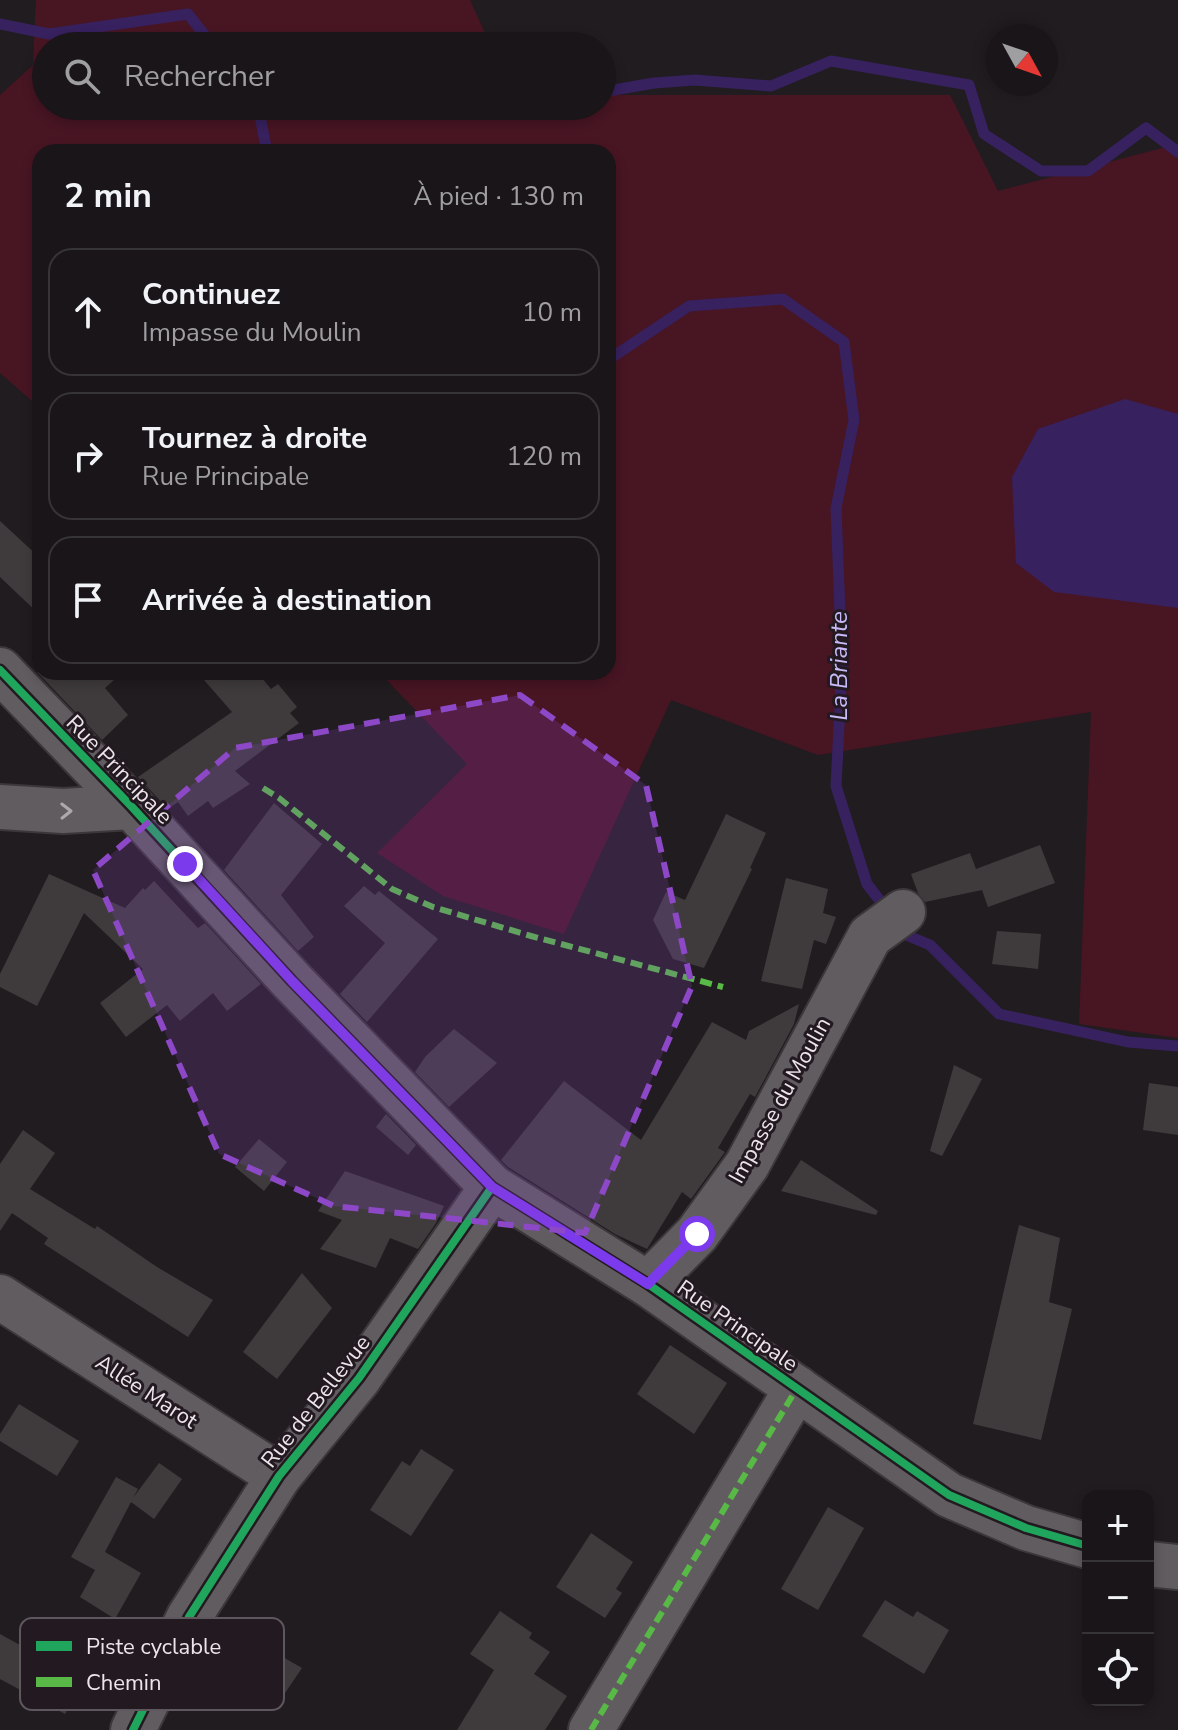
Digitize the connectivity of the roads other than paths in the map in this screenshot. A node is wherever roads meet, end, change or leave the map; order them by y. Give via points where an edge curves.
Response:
1 (0, 670) edge
2 (0, 807) edge
3 (132, 807) junction
4 (886, 924) dead end
5 (492, 1187) junction
6 (648, 1284) junction
7 (5, 1311) edge
8 (797, 1388) junction
9 (279, 1476) junction
10 (1082, 1544) edge
11 (1154, 1565) edge
12 (1178, 1567) edge
13 (189, 1618) edge
14 (143, 1710) edge
15 (133, 1730) edge
16 (591, 1730) edge

1 - 3 street, Rue Principale
2 -> 3 street
3 - 5 street, Rue Principale
4 - 6 street, Impasse du Moulin via 747,1165 697,1234
5 - 6 street, Rue Principale
5 - 9 street, Rue de Bellevue via 359,1378
6 - 8 street, Rue Principale
7 - 9 street, Allée Marot
8 - 10 street, Rue Principale via 949,1495 1026,1528
8 - 16 street, Rue Principale
9 - 13 street, Rue de Bellevue
11 - 12 street
14 - 15 street, Rue de Bellevue

